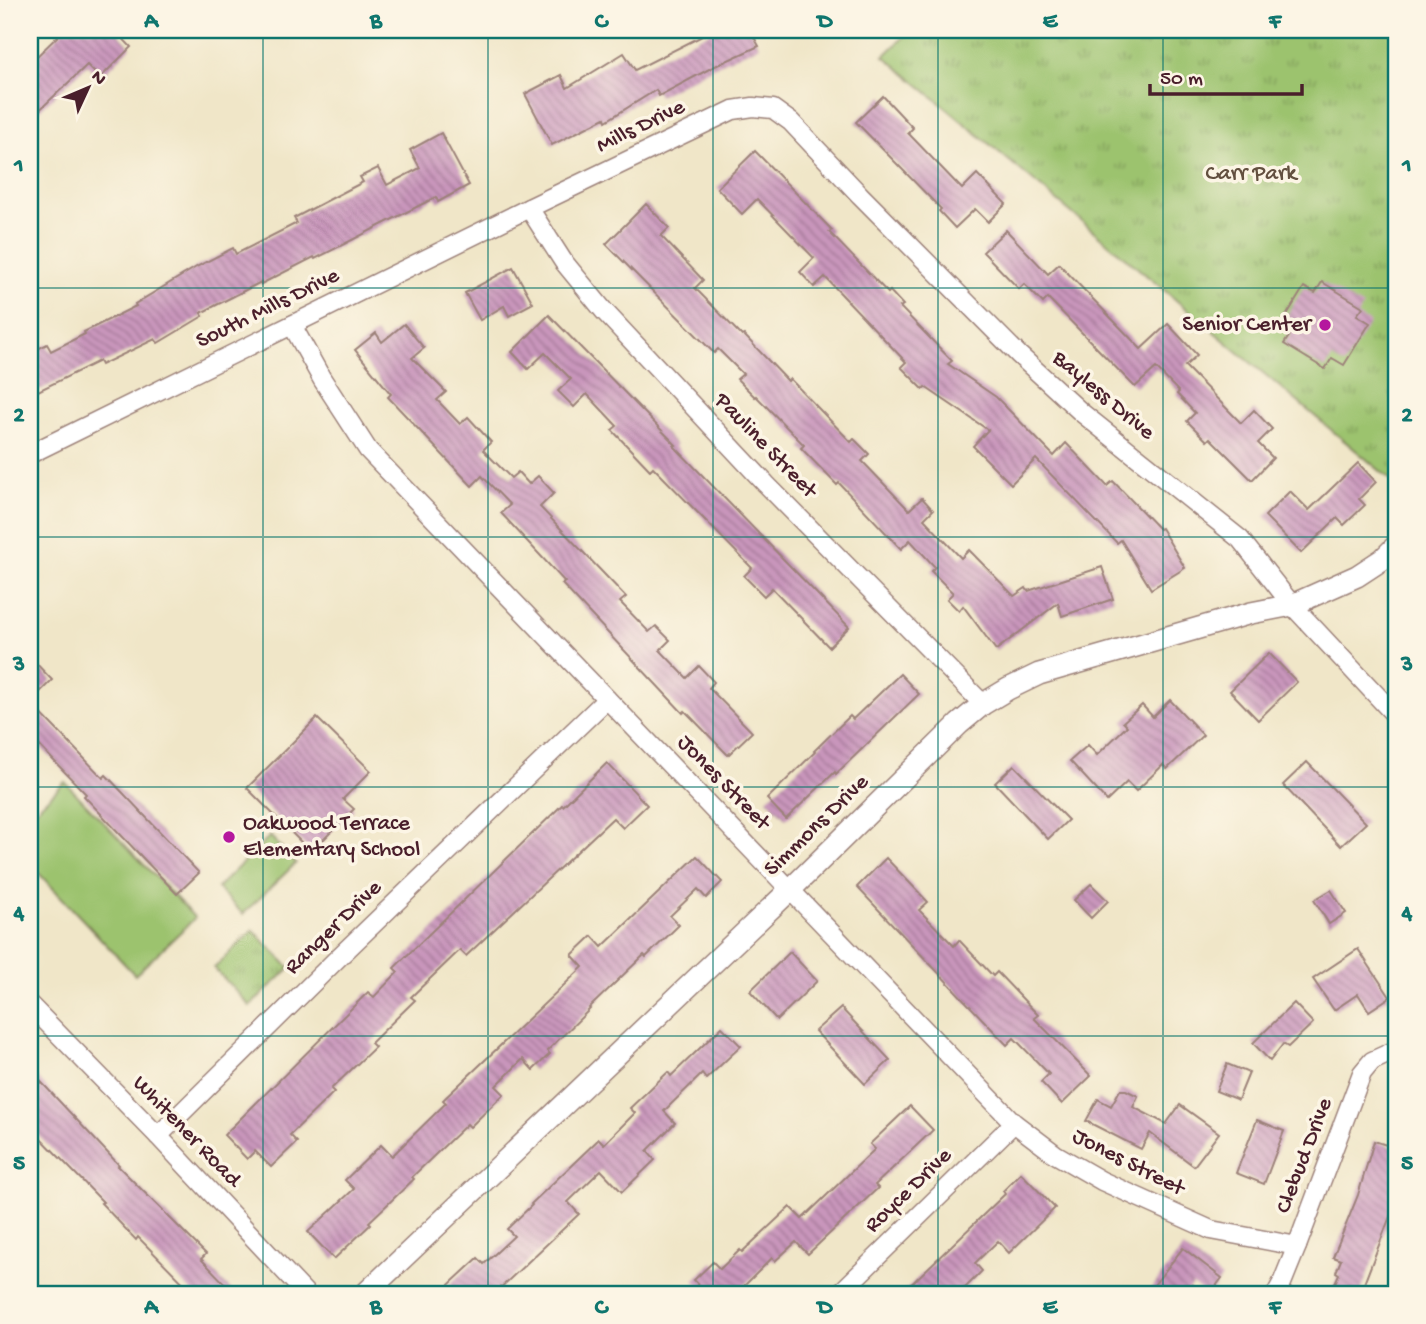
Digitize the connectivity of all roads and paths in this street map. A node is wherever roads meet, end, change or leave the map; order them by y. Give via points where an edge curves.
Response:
1 (778, 112) joint
2 (529, 208) junction
3 (292, 325) junction
4 (30, 454) edge
5 (1396, 546) edge
6 (1292, 605) junction
7 (607, 699) junction
8 (983, 704) junction
9 (1396, 716) edge
10 (791, 888) junction
11 (30, 1005) edge
12 (1396, 1050) edge
13 (1014, 1123) junction
14 (158, 1136) junction
15 (1297, 1246) junction
16 (306, 1294) edge
17 (365, 1294) edge
18 (839, 1294) edge
19 (1276, 1294) edge

1 - 2 street, Mills Drive via 753,107 733,110
1 - 6 street, Bayless Drive via 1019,355 1082,413 1240,539
2 - 3 street, South Mills Drive
2 - 8 street, Pauline Street via 563,261 604,311
3 - 4 street, South Mills Drive
3 - 7 street, Jones Street via 368,450
5 - 6 street, Simmons Drive via 1357,576
6 - 8 street, Simmons Drive via 1039,674
6 - 9 street, Bayless Drive
7 - 10 street, Jones Street
7 - 14 street, Ranger Drive
8 - 10 street, Simmons Drive
10 - 13 street, Jones Street
10 - 17 street, Simmons Drive
11 - 14 street, Whitener Road
12 - 15 street, Clebud Drive via 1372,1061 1363,1073
13 - 15 street, Jones Street via 1102,1181 1211,1230
13 - 18 street, Royce Drive
14 - 16 street, Whitener Road
15 - 19 street, Clebud Drive

